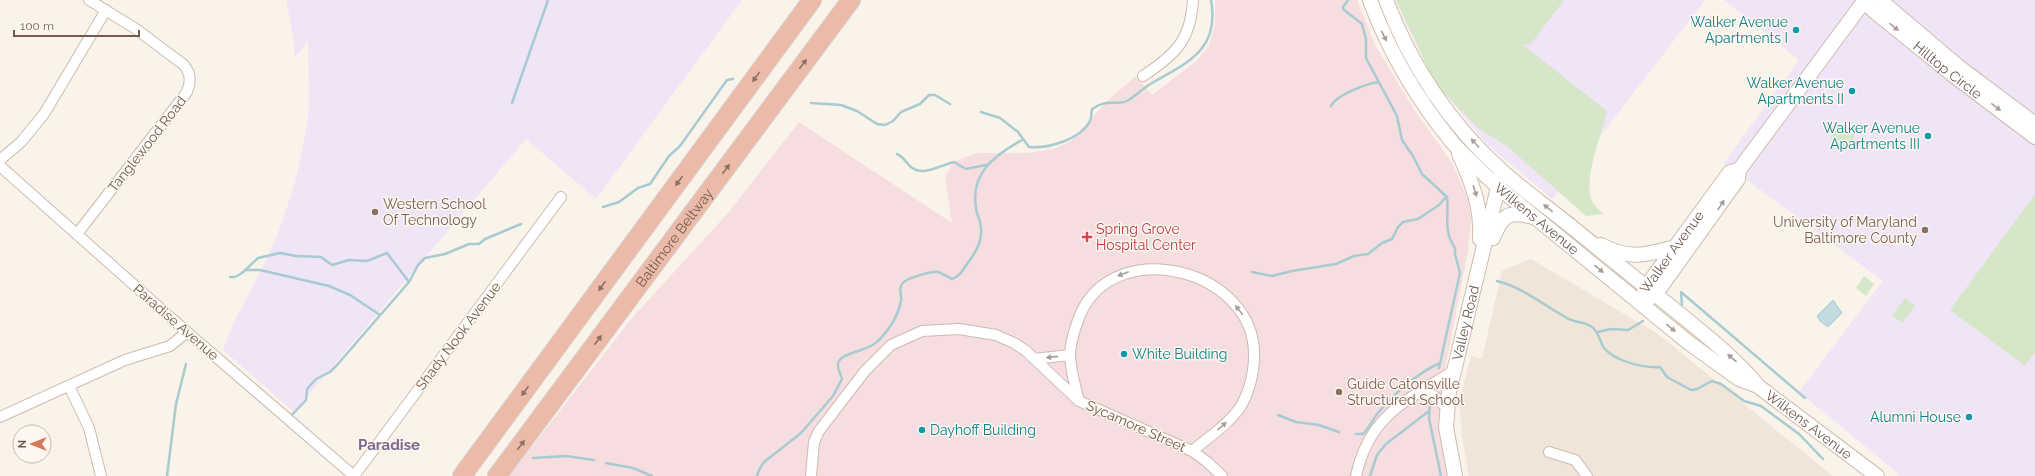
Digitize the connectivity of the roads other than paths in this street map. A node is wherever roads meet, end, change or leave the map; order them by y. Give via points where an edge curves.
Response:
1 (89, 0) edge
2 (812, 0) edge
3 (851, 0) edge
4 (1193, 0) edge
5 (1370, 0) edge
6 (1386, 0) edge
7 (1864, 0) edge
8 (1880, 0) edge
9 (106, 10) junction
10 (1143, 76) dead end
11 (2035, 124) edge
12 (2035, 137) edge
13 (1453, 143) junction
14 (0, 160) edge
15 (0, 166) edge
16 (1739, 170) junction
17 (1502, 171) junction
18 (1498, 187) junction
19 (561, 197) dead end
20 (1536, 218) junction
21 (1579, 232) junction
22 (77, 234) junction
23 (1676, 247) junction
24 (1479, 273) junction
25 (1651, 291) junction
26 (1641, 303) junction
27 (187, 332) junction
28 (1070, 355) junction
29 (1034, 359) junction
30 (1455, 370) junction
31 (69, 386) junction
32 (1759, 387) junction
33 (1420, 392) junction
34 (1079, 401) junction
35 (1447, 408) junction
36 (0, 417) edge
37 (1192, 451) junction
38 (1549, 452) dead end
39 (101, 476) edge
40 (354, 476) edge
41 (462, 476) edge
42 (497, 476) edge
43 (811, 476) edge
44 (1222, 476) edge
45 (1356, 476) edge
46 (1455, 476) edge
47 (1587, 476) edge
48 (1877, 476) edge

1 - 9 street, Tanglewood Road
2 -> 41 highway, Baltimore Beltway
42 -> 3 highway, Baltimore Beltway
4 - 10 street via 1186,37 1172,55
5 -> 13 main road, Wilkens Avenue via 1394,57 1431,115
17 -> 6 main road, Wilkens Avenue via 1466,133 1427,83 1408,51
7 -> 12 main road, Hilltop Circle via 1953,75
7 - 16 main road, Walker Avenue
8 - 11 main road, Hilltop Circle via 1959,67
9 - 14 street via 44,114 21,142
9 - 22 street, Tanglewood Road via 184,65 188,71 190,85
13 - 18 main road, Wilkens Avenue
13 -> 24 main road via 1472,181 1478,200 1481,230
15 - 22 street, Paradise Avenue
16 - 23 main road, Walker Avenue via 1730,172
25 -> 16 main road, Walker Avenue via 1738,179
17 - 18 main road, Valley Road
21 -> 17 main road, Wilkens Avenue
18 - 20 main road, Wilkens Avenue
18 - 24 main road, Valley Road
19 - 40 street, Shady Nook Avenue
20 - 24 main road via 1513,214 1499,222
20 -> 26 main road, Wilkens Avenue
21 - 23 main road via 1623,254 1647,255
21 - 25 main road, Wilkens Avenue
22 - 27 street, Paradise Avenue
23 - 25 main road, Walker Avenue
24 - 30 main road, Valley Road
25 - 26 main road, Walker Avenue
32 -> 25 main road, Wilkens Avenue via 1745,369
26 -> 32 main road, Wilkens Avenue via 1689,343 1739,379
27 - 31 street via 170,346 125,360
27 - 40 street, Paradise Avenue
28 -> 29 street
28 - 34 street
37 -> 28 street via 1231,418 1241,405 1249,388 1254,367 1255,349 1248,321 1226,296 1207,282 1183,272 1149,269 1133,270 1118,275 1092,294 1084,307 1073,333
29 - 34 street, Sycamore Street
29 - 43 street, Sycamore Street via 1014,343 980,331 940,329 922,331 906,337 878,356 819,431 813,448
30 - 33 street
30 - 35 main road, Valley Road
31 - 36 street
31 - 39 street via 89,428
32 - 48 main road, Wilkens Avenue
33 - 35 street via 1433,395
33 - 45 street via 1401,402 1374,431 1363,453
34 - 37 street, Sycamore Street
35 - 46 main road, Valley Road via 1446,427
37 - 44 street, Sycamore Street
38 - 47 street via 1575,460

